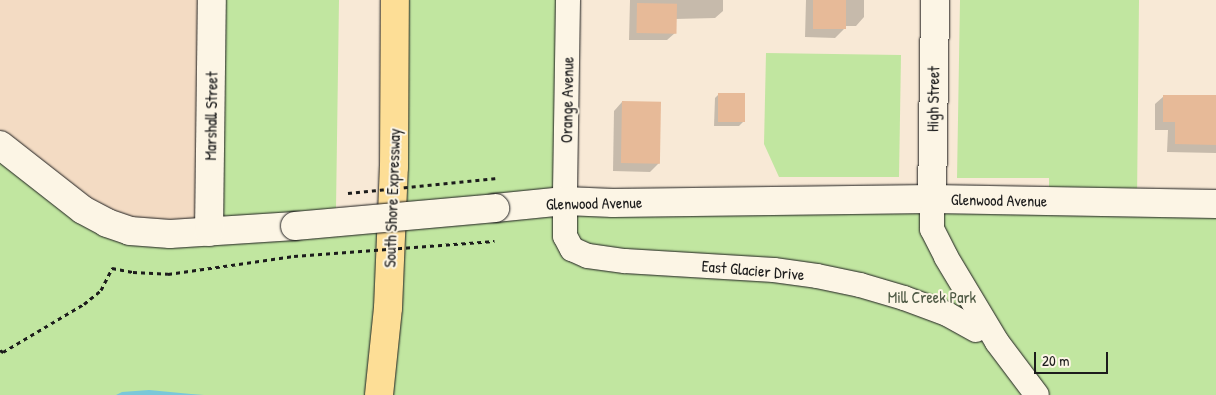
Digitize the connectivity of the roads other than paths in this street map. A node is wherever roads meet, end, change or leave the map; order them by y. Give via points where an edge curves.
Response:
1 (212, 0) edge
2 (395, 0) edge
3 (568, 0) edge
4 (935, 0) edge
5 (0, 145) edge
6 (932, 199) junction
7 (565, 201) junction
8 (1216, 204) edge
9 (209, 232) junction
10 (976, 330) dead end
11 (379, 395) edge
12 (1038, 395) edge

1 - 9 main road, Marshall Street
2 - 11 highway, South Shore Expressway via 394,167 388,308
3 - 7 street, Orange Avenue
4 - 6 main road, High Street
5 - 9 main road, Glenwood Avenue via 59,192 107,223 130,231
6 - 7 main road, Glenwood Avenue
6 - 8 main road, Glenwood Avenue
6 - 12 street via 932,229 954,272 997,342
7 - 9 main road, Glenwood Avenue, bridge
7 - 10 street, East Glacier Drive via 566,236 572,249 588,256 817,276 904,298 947,314

